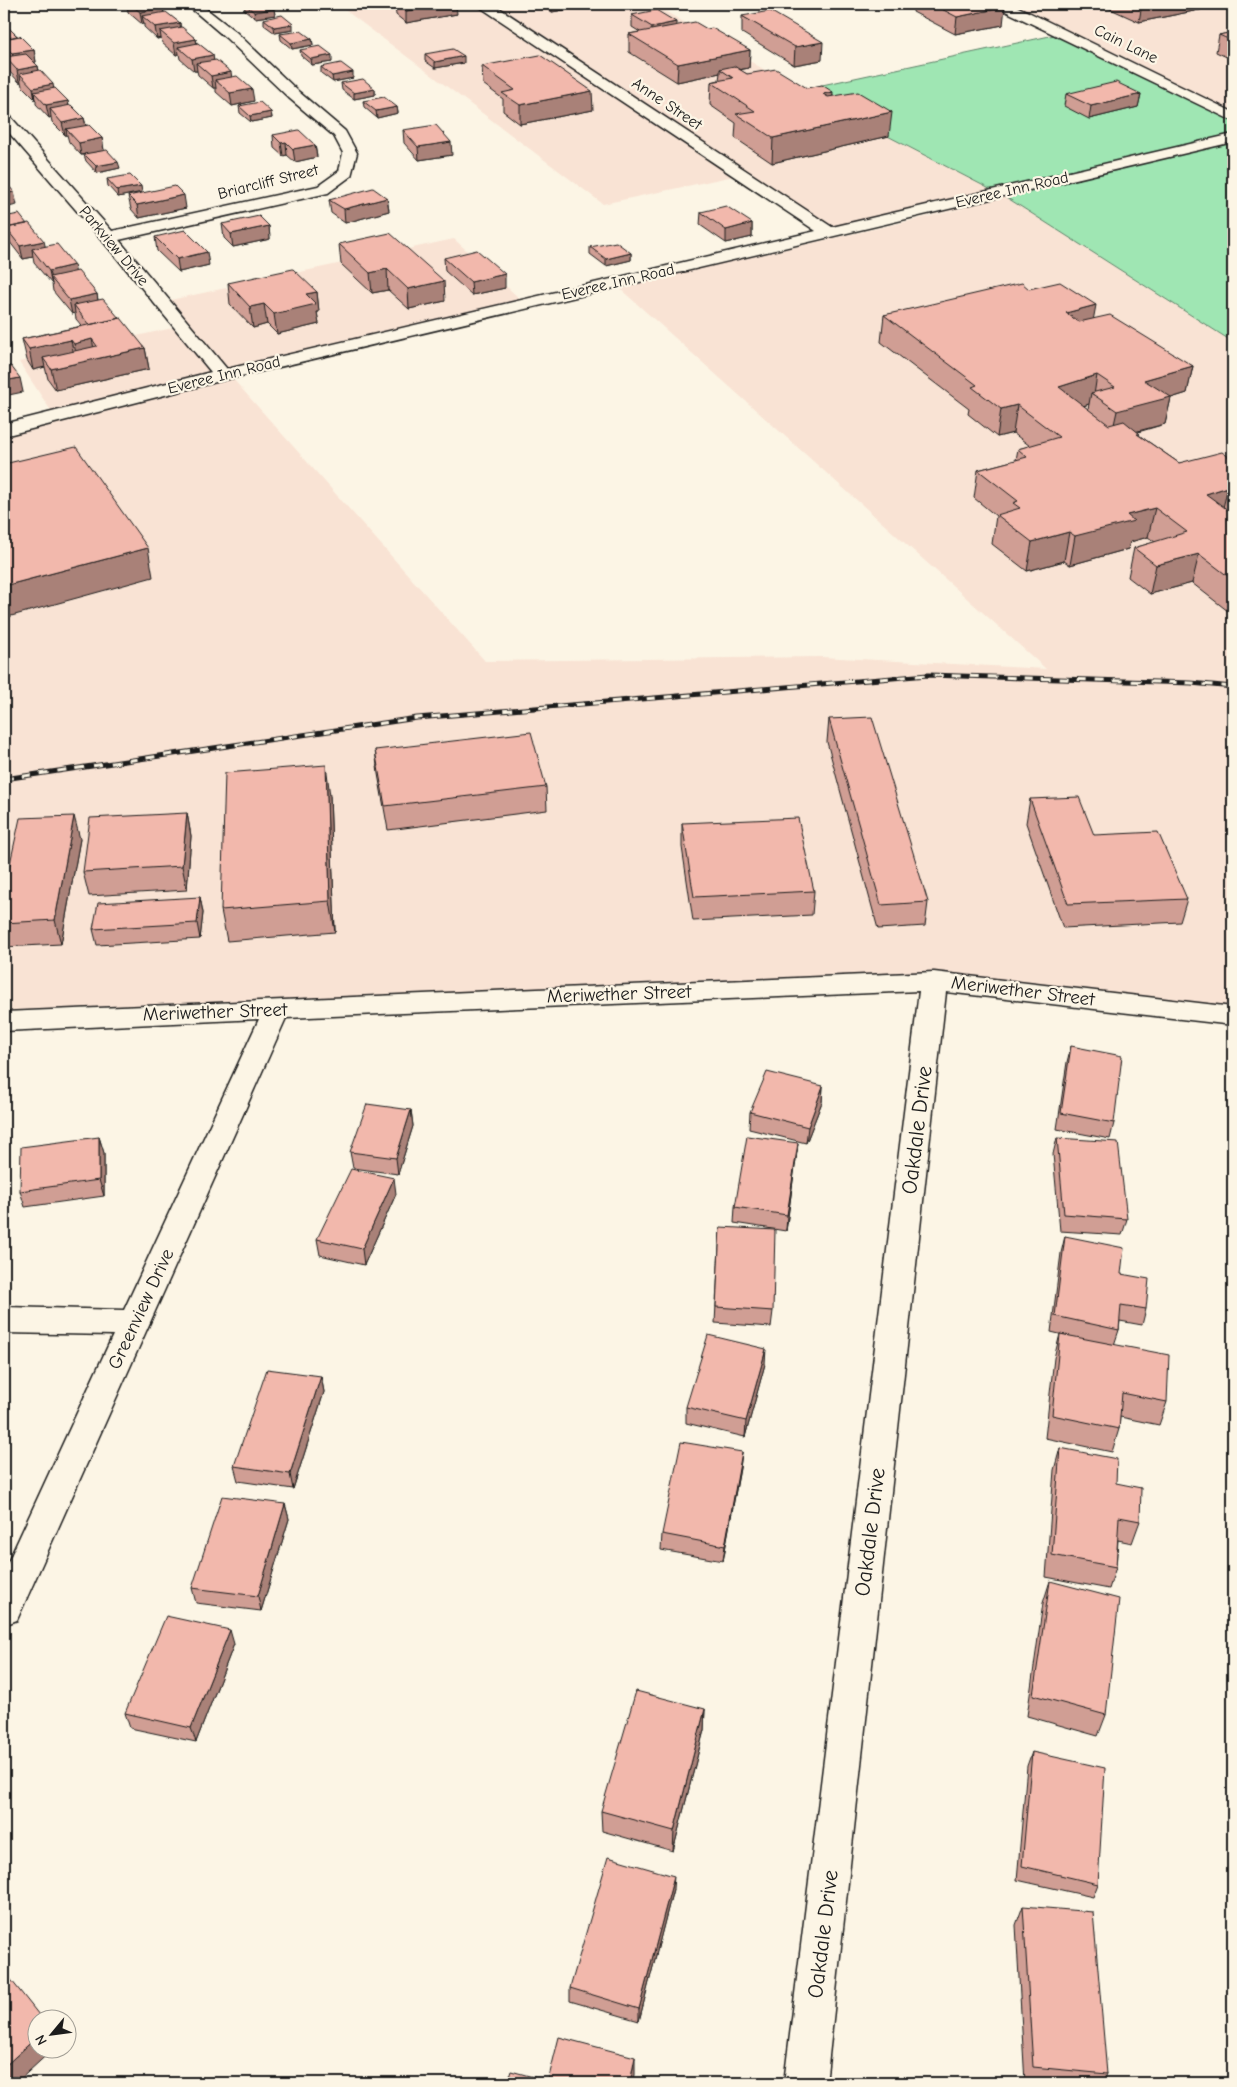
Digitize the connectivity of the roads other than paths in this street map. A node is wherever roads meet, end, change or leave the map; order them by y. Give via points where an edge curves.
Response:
1 (192, 4) edge
2 (485, 4) edge
3 (1002, 4) edge
4 (1233, 117) edge
5 (4, 118) edge
6 (1233, 138) edge
7 (830, 233) junction
8 (108, 237) junction
9 (223, 375) junction
10 (4, 430) edge
11 (934, 980) junction
12 (277, 1009) junction
13 (1233, 1016) edge
14 (4, 1021) edge
15 (4, 1320) edge
16 (134, 1323) junction
17 (4, 1609) edge
18 (805, 2083) edge

1 - 8 street, Briarcliff Street via 340,134 350,153 346,173 323,190
2 - 7 street, Anne Street
3 - 4 street, Cain Lane
5 - 8 street, Parkview Drive
6 - 7 street, Everee Inn Road
7 - 9 street, Everee Inn Road
8 - 9 street, Parkview Drive
9 - 10 street, Everee Inn Road
11 - 12 street, Meriwether Street
11 - 13 street, Meriwether Street
11 - 18 street, Oakdale Drive
12 - 14 street, Meriwether Street
12 - 16 street, Greenview Drive
15 - 16 street
16 - 17 street, Greenview Drive

